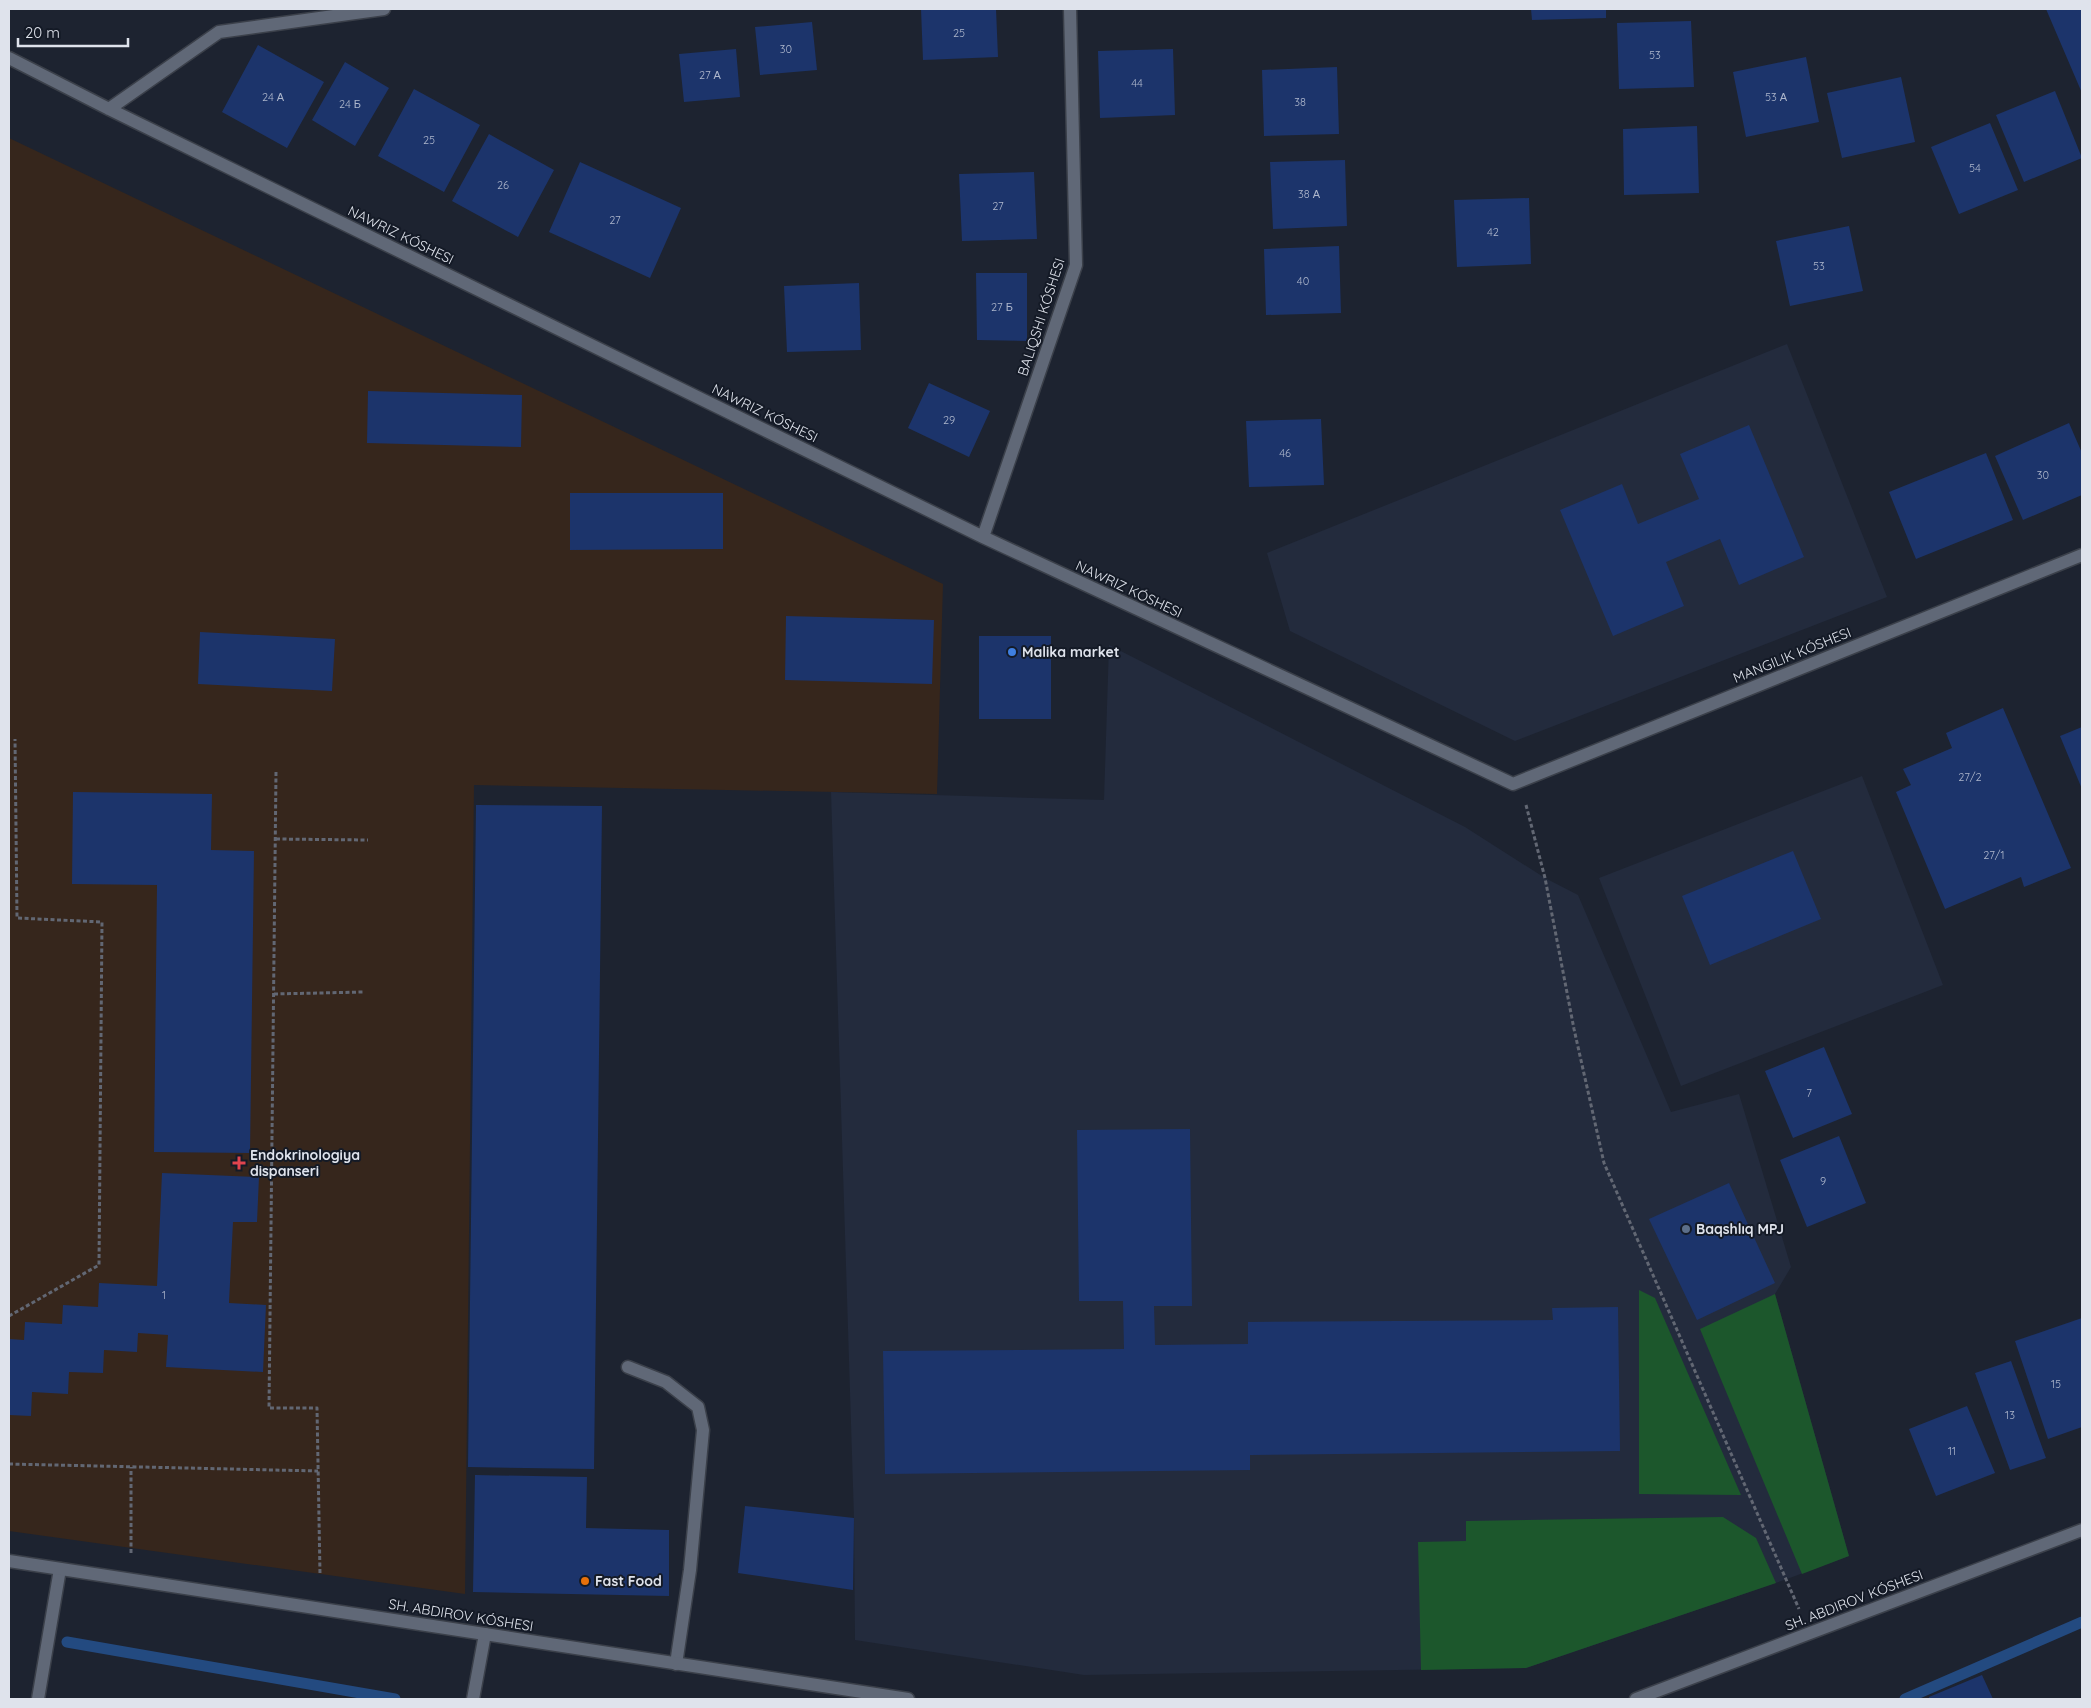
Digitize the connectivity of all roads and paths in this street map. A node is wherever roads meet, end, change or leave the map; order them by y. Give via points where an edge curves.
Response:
1 (384, 9) edge
2 (1070, 9) edge
3 (9, 58) edge
4 (109, 109) junction
5 (982, 536) junction
6 (2082, 555) edge
7 (15, 739) dead end
8 (276, 772) dead end
9 (1517, 783) junction
10 (276, 839) junction
11 (368, 840) dead end
12 (364, 992) dead end
13 (274, 994) junction
14 (9, 1316) edge
15 (628, 1367) dead end
16 (9, 1464) edge
17 (131, 1467) junction
18 (318, 1471) junction
19 (2082, 1530) edge
20 (131, 1556) dead end
21 (9, 1561) edge
22 (60, 1569) junction
23 (320, 1574) dead end
24 (1809, 1633) junction
25 (485, 1634) junction
26 (676, 1664) junction
27 (38, 1699) edge
28 (473, 1699) edge
29 (908, 1699) edge
30 (1636, 1699) edge

1 - 4 street via 219,32
2 - 5 street via 1076,265
3 - 4 street
4 - 5 street
5 - 9 street
6 - 9 street, MANGILIK KÓSHESI
7 - 14 path via 17,918 102,922 100,1265
8 - 10 path
9 - 24 path via 1545,878 1604,1163
10 - 11 path
10 - 13 path
12 - 13 path
13 - 18 path via 269,1408 317,1408
15 - 26 street via 666,1382 698,1408 703,1430 690,1570
16 - 17 path
17 - 18 path
17 - 20 path
18 - 23 path
19 - 24 street, SH. ABDIROV KÓSHESI
21 - 22 street, SH. ABDIROV KÓSHESI
22 - 25 street, SH. ABDIROV KÓSHESI
22 - 27 street
24 - 30 street, SH. ABDIROV KÓSHESI
25 - 26 street, SH. ABDIROV KÓSHESI
25 - 28 street
26 - 29 street, SH. ABDIROV KÓSHESI

